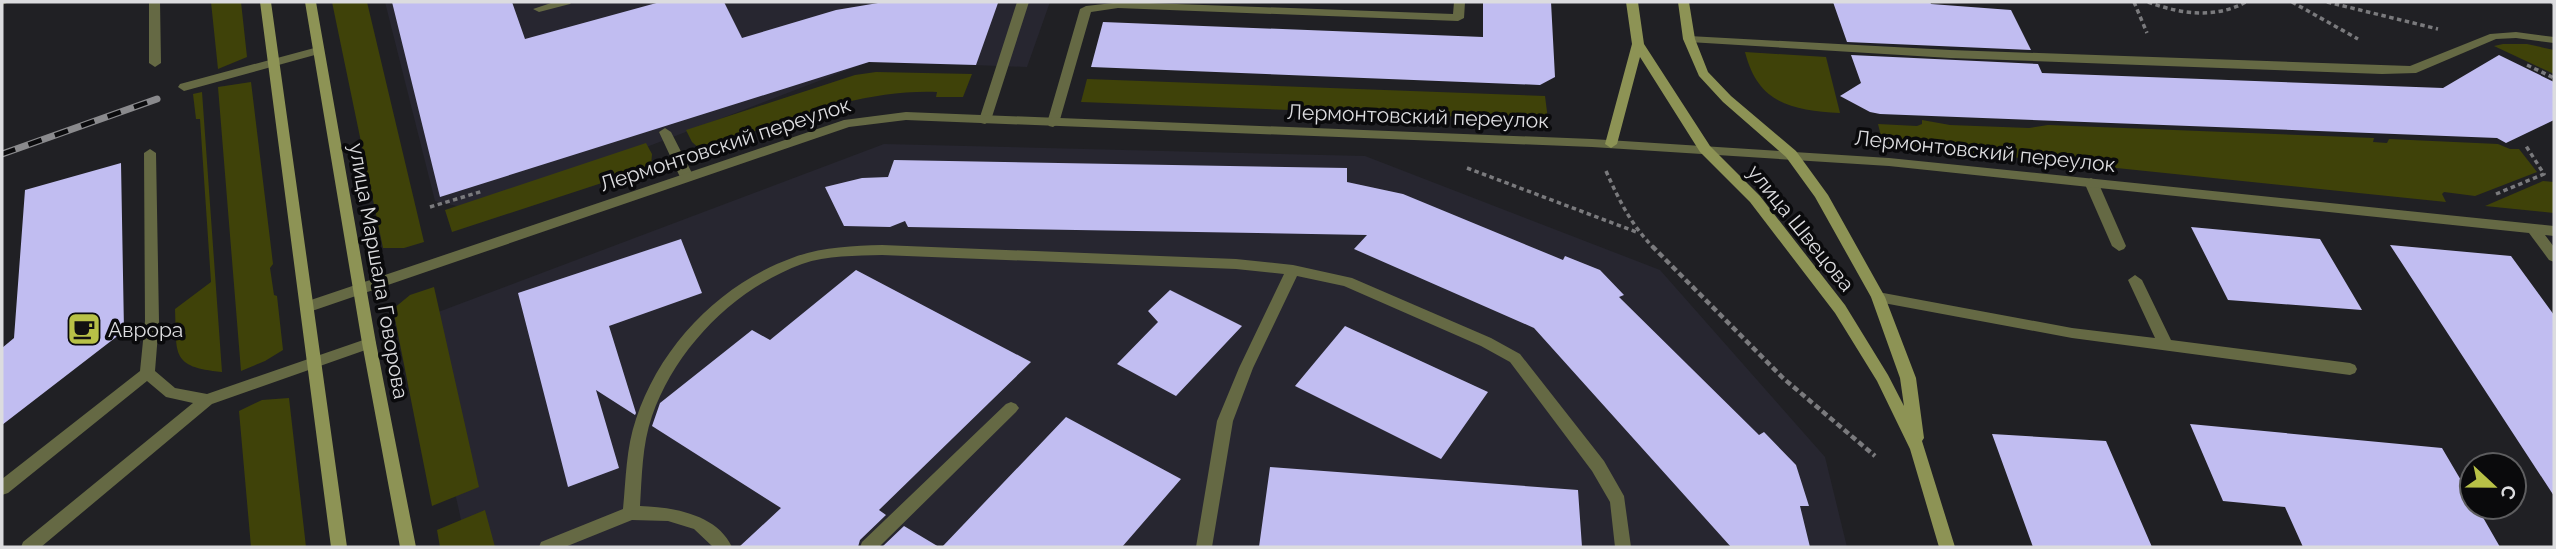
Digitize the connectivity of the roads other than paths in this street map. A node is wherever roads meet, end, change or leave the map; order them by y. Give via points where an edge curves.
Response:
1 (155, 2) edge
2 (265, 2) edge
3 (310, 2) edge
4 (566, 2) edge
5 (1023, 2) edge
6 (1459, 2) edge
7 (1632, 2) edge
8 (1683, 2) edge
9 (539, 9) dead end
10 (1689, 39) junction
11 (2554, 40) edge
12 (1638, 44) junction
13 (318, 51) junction
14 (155, 63) dead end
15 (273, 63) junction
16 (184, 87) dead end
17 (985, 120) junction
18 (1053, 123) junction
19 (665, 132) dead end
20 (1611, 144) junction
21 (1705, 149) junction
22 (150, 153) dead end
23 (1791, 154) junction
24 (687, 177) junction
25 (2091, 182) junction
26 (2533, 229) junction
27 (2554, 231) edge
28 (2119, 246) dead end
29 (2554, 257) edge
30 (1293, 270) junction
31 (2135, 280) dead end
32 (361, 288) junction
33 (1878, 298) junction
34 (307, 307) junction
35 (369, 343) junction
36 (2166, 346) junction
37 (314, 362) junction
38 (2350, 369) dead end
39 (147, 373) junction
40 (207, 400) junction
41 (1011, 408) dead end
42 (1917, 449) junction
43 (2, 488) edge
44 (631, 513) junction
45 (29, 547) edge
46 (340, 547) edge
47 (408, 547) edge
48 (547, 547) edge
49 (724, 547) edge
50 (868, 547) edge
51 (1204, 547) edge
52 (1623, 547) edge
53 (1947, 547) edge

1 - 14 street
2 - 15 street
3 - 13 street, улица Маршала Говорова
4 - 9 street
5 - 17 street
6 - 18 street via 1458,18 1118,5 1086,9
7 - 12 street, улица Швецова
8 - 10 street, улица Швецова
10 - 11 street via 2412,70 2494,36
10 - 23 street, улица Швецова via 1703,73
12 - 20 street
12 - 21 street, улица Швецова
13 - 15 street
13 - 32 street, улица Маршала Говорова
15 - 16 street
15 - 34 street
17 - 18 street, Лермонтовский переулок
17 - 24 street, Лермонтовский переулок via 906,116 858,121
18 - 20 street, Лермонтовский переулок
19 - 24 street
20 - 21 street, Лермонтовский переулок
21 - 23 street, Лермонтовский переулок
21 - 42 street, улица Швецова via 1755,199 1840,309 1883,379
22 - 39 street via 152,321
23 - 25 street, Лермонтовский переулок
23 - 33 street, улица Швецова via 1822,195
24 - 32 street, Лермонтовский переулок
25 - 26 street, Лермонтовский переулок
25 - 28 street
26 - 27 street, Лермонтовский переулок
26 - 29 street
30 - 44 street via 882,250 799,260 754,283 681,346 656,385 643,420
30 - 51 street via 1225,421
30 - 52 street via 1347,282 1515,358 1598,466 1618,501
31 - 36 street
32 - 34 street, Лермонтовский переулок
32 - 35 street, улица Маршала Говорова
33 - 36 street via 2072,334
33 - 42 street, улица Швецова via 1908,378
34 - 37 street
35 - 37 street
35 - 47 street, улица Маршала Говорова
36 - 38 street
37 - 40 street
37 - 46 street
39 - 40 street via 171,393
39 - 43 street
40 - 45 street
41 - 50 street
42 - 53 street, улица Швецова
44 - 48 street
44 - 49 street via 668,514 700,524

